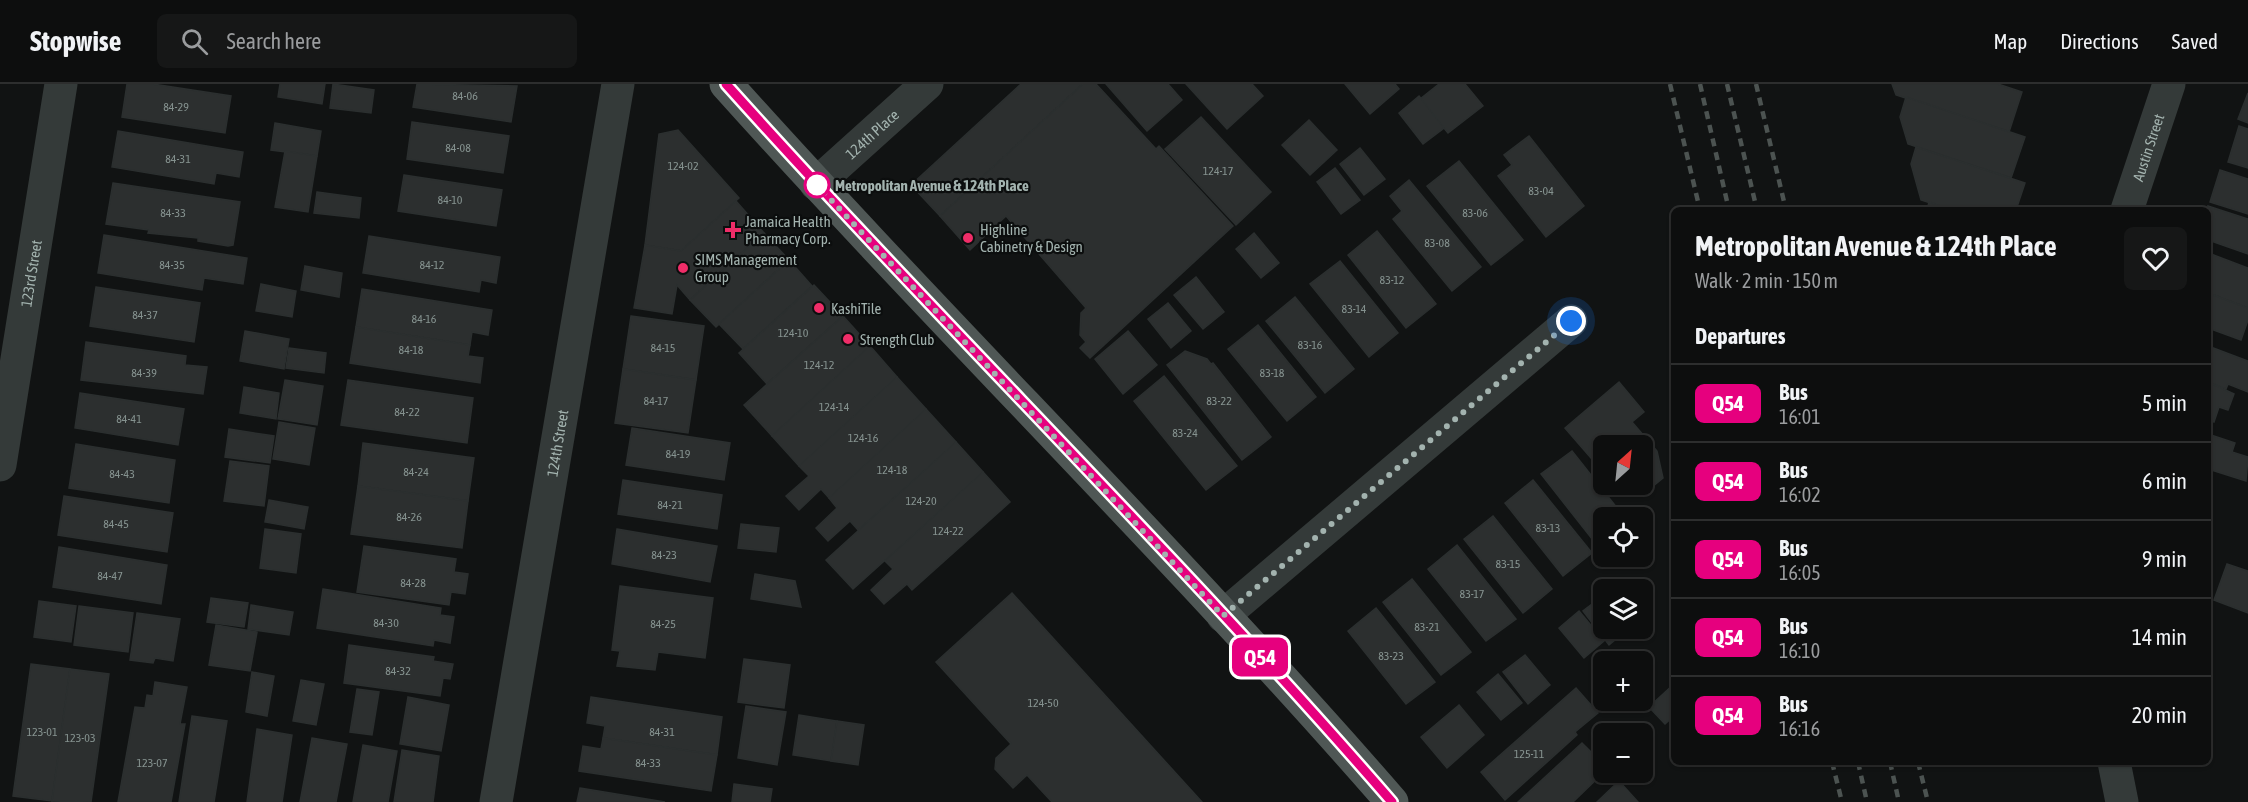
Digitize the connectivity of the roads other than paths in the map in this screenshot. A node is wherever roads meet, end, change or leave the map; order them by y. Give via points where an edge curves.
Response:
1 (61, 84) edge
2 (618, 84) edge
3 (726, 84) edge
4 (927, 84) edge
5 (2169, 84) edge
6 (816, 184) junction
7 (2128, 207) edge
8 (1571, 321) dead end
9 (0, 465) edge
10 (1223, 616) junction
11 (2115, 765) edge
12 (1379, 796) edge
13 (496, 802) edge
14 (2122, 802) edge

1 - 9 street, 123rd Street
2 - 13 street, 124th Street
3 - 6 main road
4 - 6 street, 124th Place
5 - 7 street, Austin Street
6 - 10 main road
8 - 10 street
10 - 12 main road
11 - 14 street

